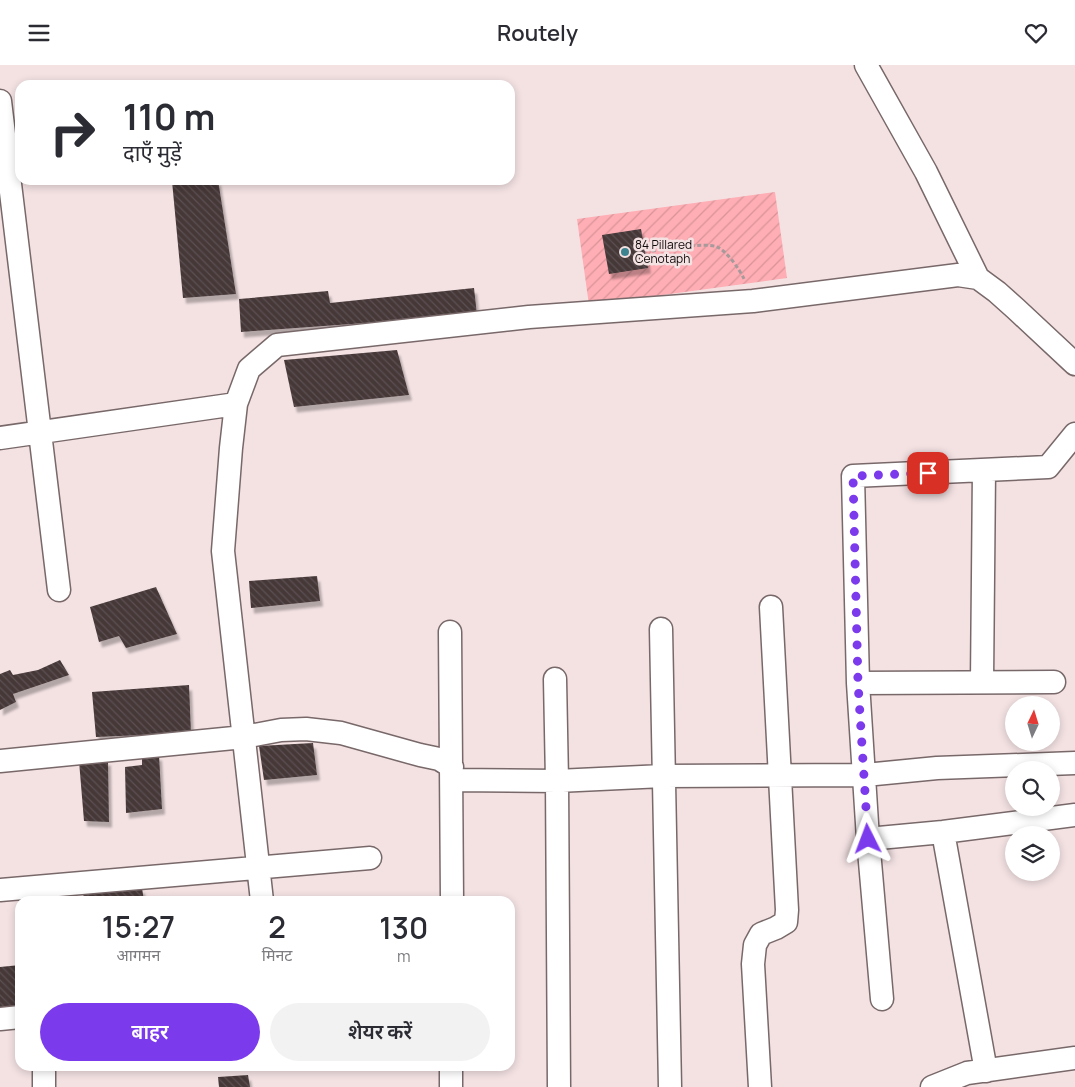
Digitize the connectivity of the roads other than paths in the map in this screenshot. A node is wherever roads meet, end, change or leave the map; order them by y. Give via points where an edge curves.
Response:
1 (866, 65) edge
2 (0, 101) edge
3 (978, 278) junction
4 (1075, 364) edge
5 (236, 404) junction
6 (40, 432) junction
7 (1075, 434) edge
8 (0, 437) edge
9 (984, 470) junction
10 (60, 590) dead end
11 (771, 607) dead end
12 (661, 629) dead end
13 (450, 632) dead end
14 (555, 679) dead end
15 (982, 682) junction
16 (1054, 682) dead end
17 (858, 683) junction
18 (244, 737) junction
19 (0, 761) edge
20 (1075, 763) edge
21 (452, 773) junction
22 (864, 775) junction
23 (663, 776) junction
24 (779, 776) junction
25 (557, 781) junction
26 (1075, 815) edge
27 (943, 833) junction
28 (868, 839) junction
29 (370, 857) dead end
30 (258, 867) junction
31 (0, 890) edge
32 (261, 896) edge
33 (452, 896) edge
34 (882, 999) dead end
35 (15, 1018) edge
36 (0, 1019) edge
37 (1075, 1058) edge
38 (452, 1071) edge
39 (986, 1071) junction
40 (451, 1087) edge
41 (559, 1087) edge
42 (670, 1087) edge
43 (760, 1087) edge
44 (932, 1087) edge

1 - 3 street via 926,172
2 - 6 street
3 - 4 street
3 - 5 street via 958,275 754,301 529,317 277,345 249,369
5 - 6 street
5 - 18 street via 223,551
6 - 8 street
6 - 10 street
7 - 9 street via 1048,467
9 - 15 street
9 - 17 street via 853,476
11 - 24 street
12 - 23 street
13 - 21 street
14 - 25 street
15 - 16 street
15 - 17 street
17 - 22 street
18 - 19 street
18 - 21 street via 281,730 341,733 439,759
18 - 30 street
20 - 22 street via 937,768
21 - 25 street
21 - 33 street
22 - 24 street
22 - 28 street
23 - 24 street
23 - 25 street
23 - 42 street
24 - 43 street via 787,910 786,922 761,934 755,945 753,964
25 - 41 street
26 - 27 street
27 - 28 street
27 - 39 street
28 - 34 street
29 - 30 street
30 - 31 street
30 - 32 street
35 - 36 street
37 - 39 street
38 - 40 street
39 - 44 street via 967,1073

